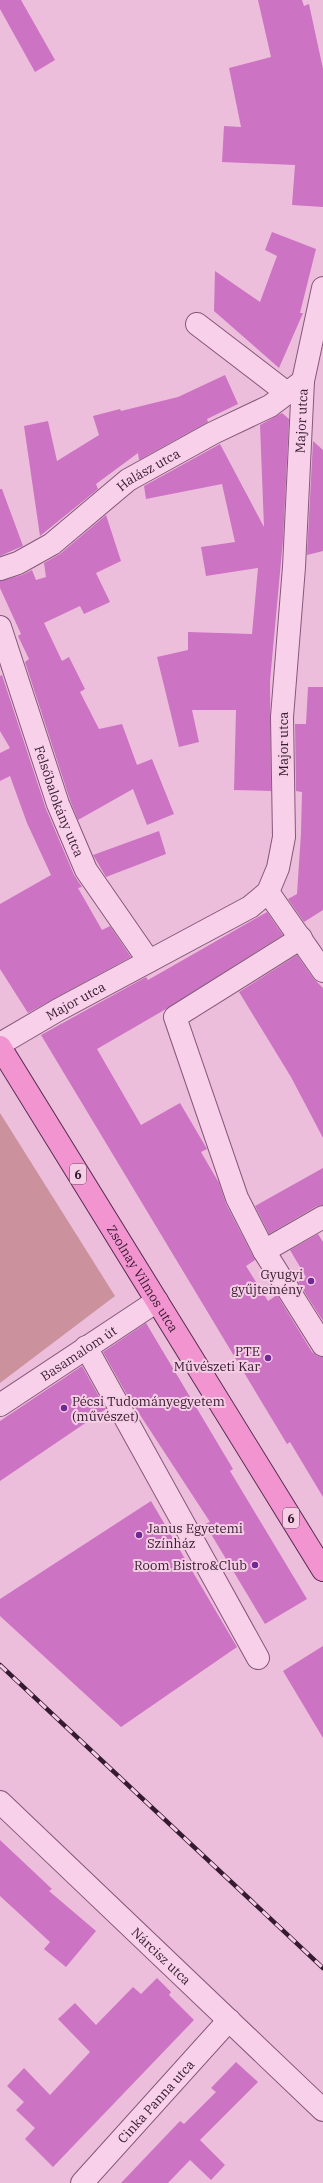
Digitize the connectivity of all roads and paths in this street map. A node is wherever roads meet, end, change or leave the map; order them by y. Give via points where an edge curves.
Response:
1 (323, 288) edge
2 (197, 324) dead end
3 (295, 387) junction
4 (0, 569) edge
5 (0, 627) edge
6 (268, 892) junction
7 (301, 938) junction
8 (149, 961) junction
9 (323, 971) edge
10 (0, 1046) edge
11 (323, 1217) edge
12 (264, 1251) junction
13 (157, 1301) junction
14 (323, 1345) edge
15 (86, 1348) junction
16 (0, 1404) edge
17 (323, 1570) edge
18 (258, 1658) dead end
19 (0, 1802) edge
20 (229, 2020) junction
21 (323, 2110) edge
22 (82, 2183) edge

1 - 3 street, Major utca
2 - 3 street
3 - 4 street, Halász utca via 270,406 213,433 128,480 52,544 18,563
3 - 6 street, Major utca via 294,567 282,717 284,837 278,868
5 - 8 street, Felsőbalokány utca via 58,804 86,870
6 - 7 street
6 - 8 street, Major utca via 250,906
7 - 9 street
7 - 12 street via 175,1017 237,1198
8 - 10 street, Major utca
10 - 13 main road, Zsolnay Vilmos utca / 6
11 - 12 street
12 - 14 street
13 - 15 street, Basamalom út
13 - 17 main road, Zsolnay Vilmos utca / 6
15 - 16 street, Basamalom út
15 - 18 street
19 - 20 street, Nárcisz utca
20 - 21 street, Nárcisz utca
20 - 22 street, Cinka Panna utca

